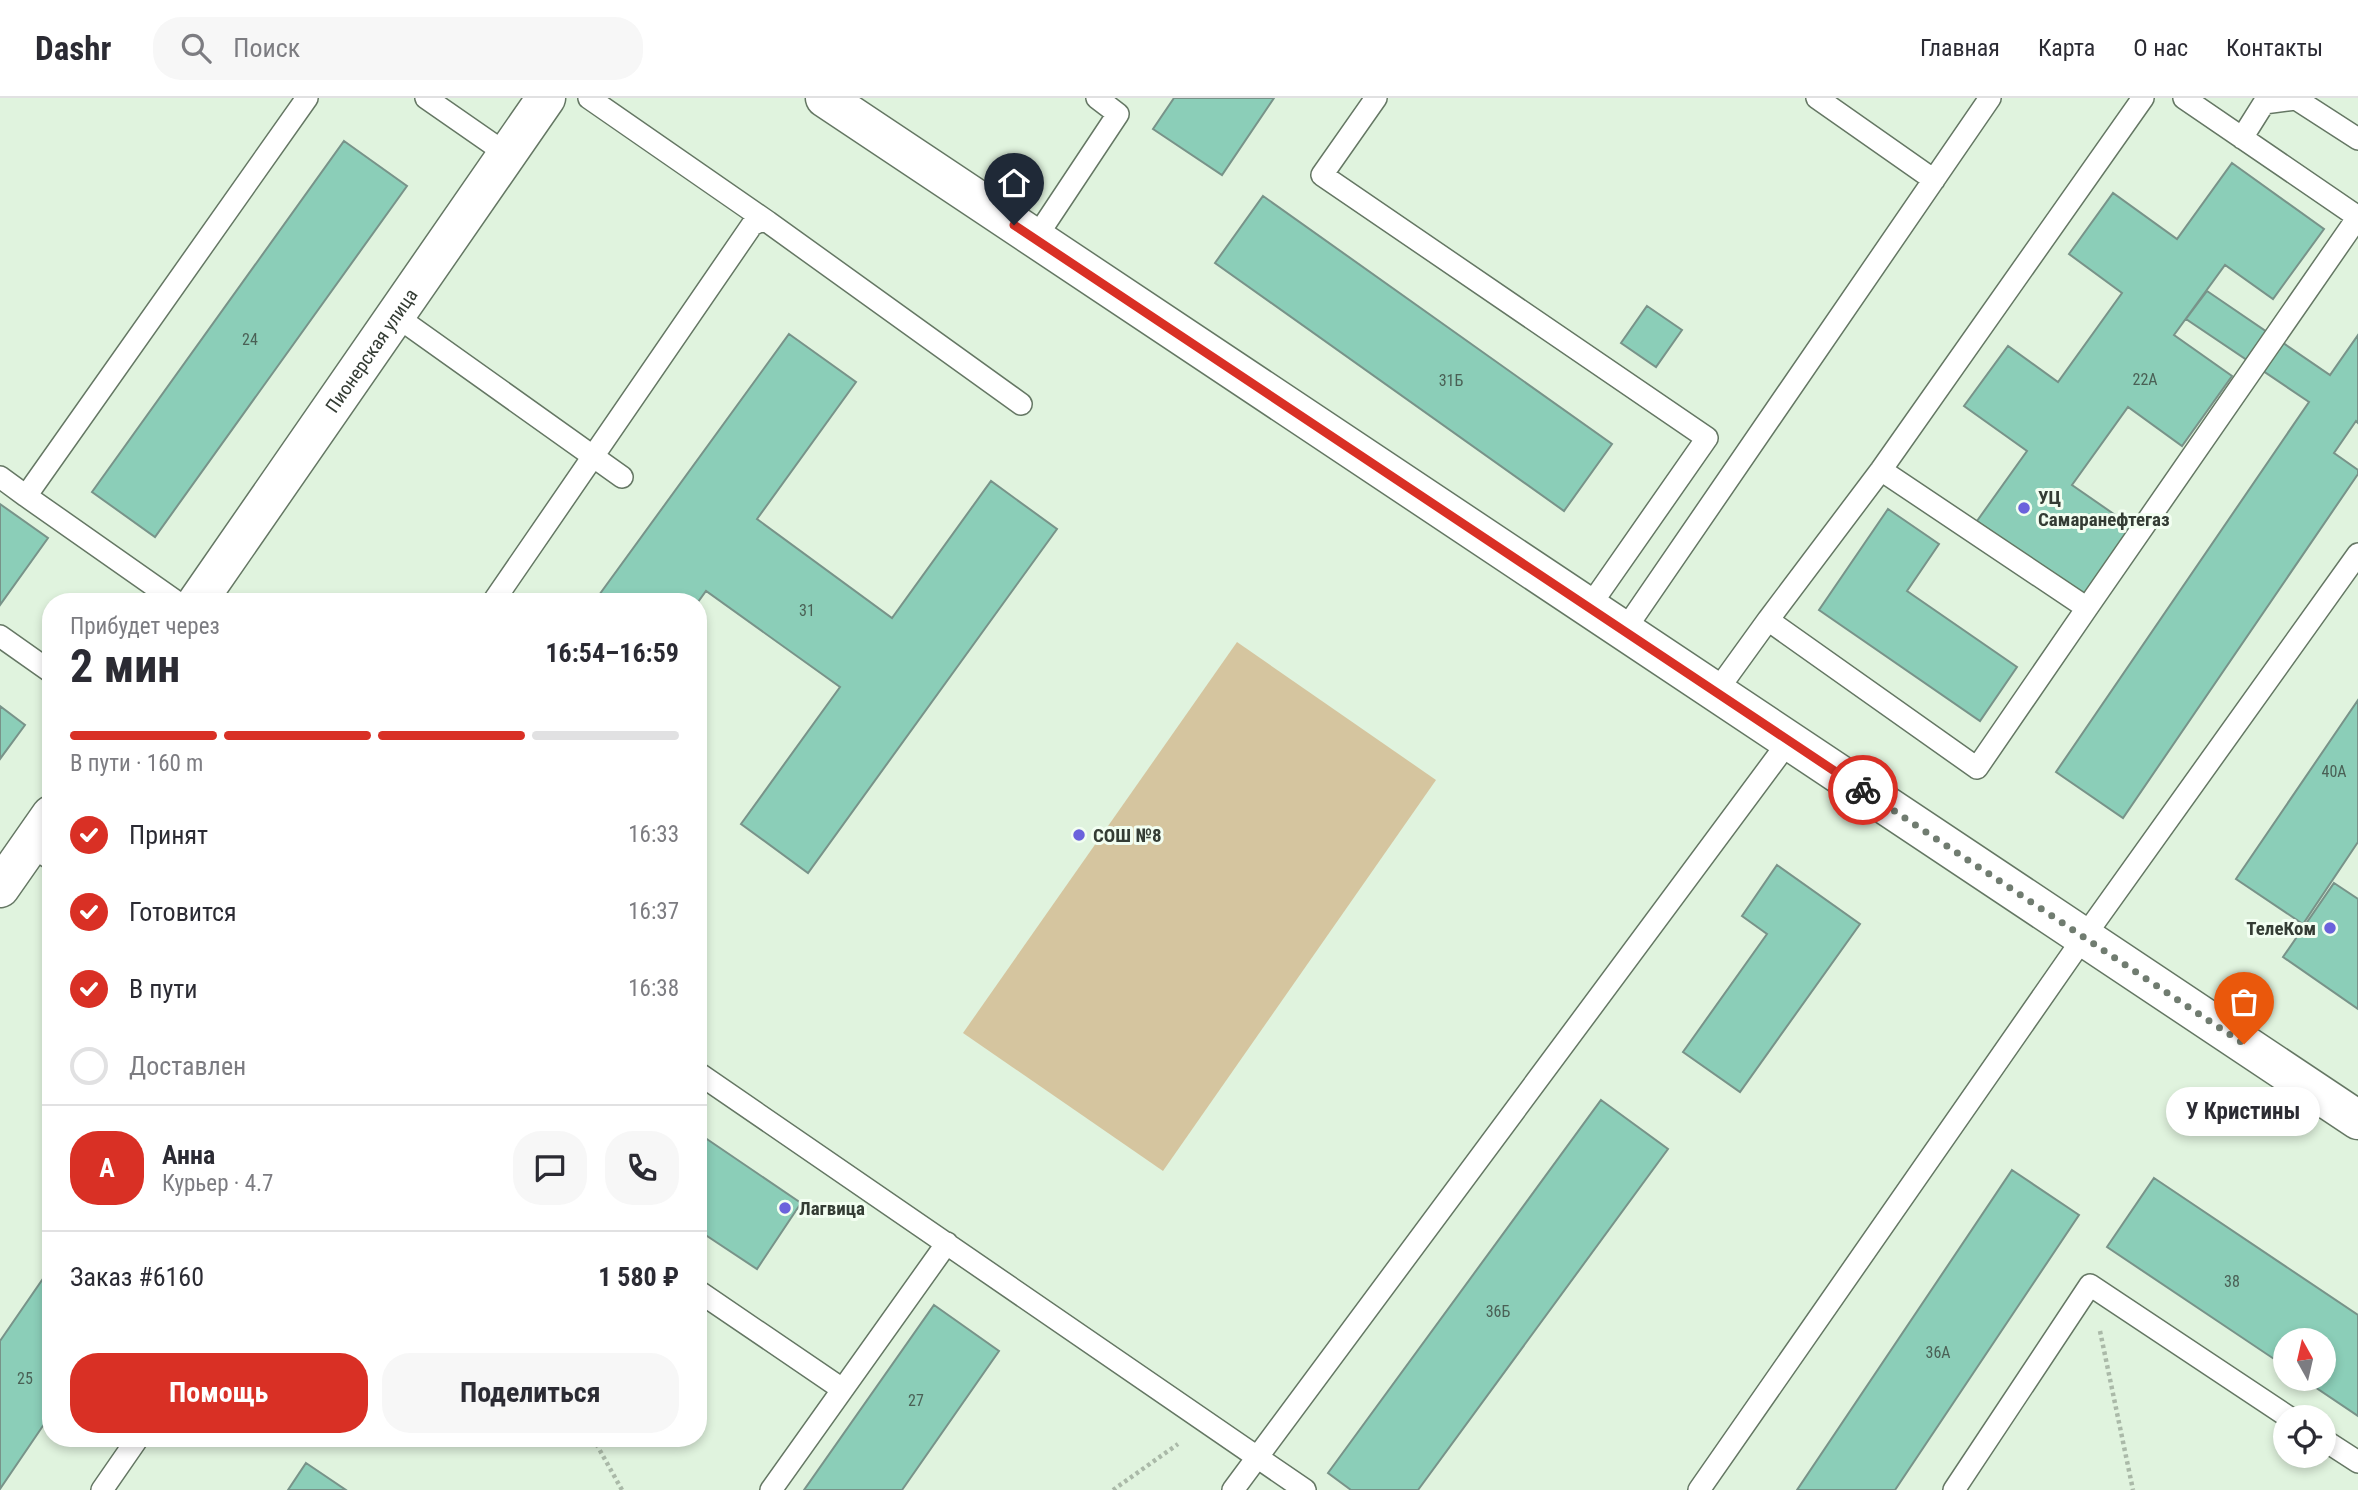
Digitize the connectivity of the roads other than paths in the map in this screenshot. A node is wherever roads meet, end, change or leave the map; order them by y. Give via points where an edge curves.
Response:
1 (307, 98) edge
2 (426, 98) edge
3 (546, 98) edge
4 (589, 98) edge
5 (825, 98) edge
6 (1097, 98) edge
7 (1376, 98) edge
8 (1817, 98) edge
9 (1990, 98) edge
10 (2143, 98) edge
11 (2184, 98) edge
12 (2242, 138) junction
13 (2358, 139) edge
14 (508, 155) junction
15 (1934, 180) junction
16 (2358, 217) edge
17 (768, 222) junction
18 (1035, 239) junction
19 (396, 316) junction
20 (1021, 404) dead end
21 (593, 457) junction
22 (1881, 470) junction
23 (0, 477) edge
24 (622, 477) dead end
25 (26, 496) junction
26 (2358, 554) edge
27 (164, 593) edge
28 (203, 593) edge
29 (499, 593) edge
30 (1588, 607) junction
31 (2087, 608) junction
32 (1768, 620) junction
33 (1624, 631) junction
34 (0, 636) edge
35 (42, 666) edge
36 (1716, 692) junction
37 (1788, 741) junction
38 (42, 842) edge
39 (0, 888) edge
40 (2084, 937) junction
41 (707, 1079) edge
42 (2358, 1120) edge
43 (947, 1244) junction
44 (707, 1298) edge
45 (842, 1389) junction
46 (2273, 1407) edge
47 (132, 1447) edge
48 (2336, 1448) edge
49 (1256, 1456) junction
50 (2358, 1462) edge
51 (102, 1490) edge
52 (771, 1490) edge
53 (1233, 1490) edge
54 (1305, 1490) edge
55 (1699, 1490) edge
56 (1954, 1490) edge

1 - 25 lane
2 - 14 lane
3 - 14 street, Пионерская улица
4 - 17 lane
5 - 18 street
6 - 18 lane via 1118,114
7 - 30 lane via 1322,175 1707,438
8 - 15 lane
9 - 15 lane
10 - 22 lane
11 - 12 lane
12 - 13 lane via 2264,103 2296,99
12 - 16 lane
14 - 19 street, Пионерская улица
15 - 33 lane
16 - 31 lane
17 - 20 lane
17 - 21 lane via 752,225
18 - 30 street
19 - 21 lane
19 - 28 street, Пионерская улица
21 - 24 lane
21 - 29 lane
22 - 31 lane
22 - 32 lane
23 - 25 lane
25 - 27 lane
26 - 40 lane
30 - 33 street
31 - 32 lane via 1977,768
32 - 36 lane
33 - 36 street
34 - 35 lane
36 - 37 street
37 - 40 street
37 - 49 lane
38 - 39 street
40 - 42 street
40 - 55 lane
41 - 43 lane
43 - 45 lane
43 - 49 lane
44 - 45 lane
45 - 52 lane
46 - 56 lane via 2090,1285
47 - 51 lane
48 - 50 lane
49 - 53 lane
49 - 54 lane

